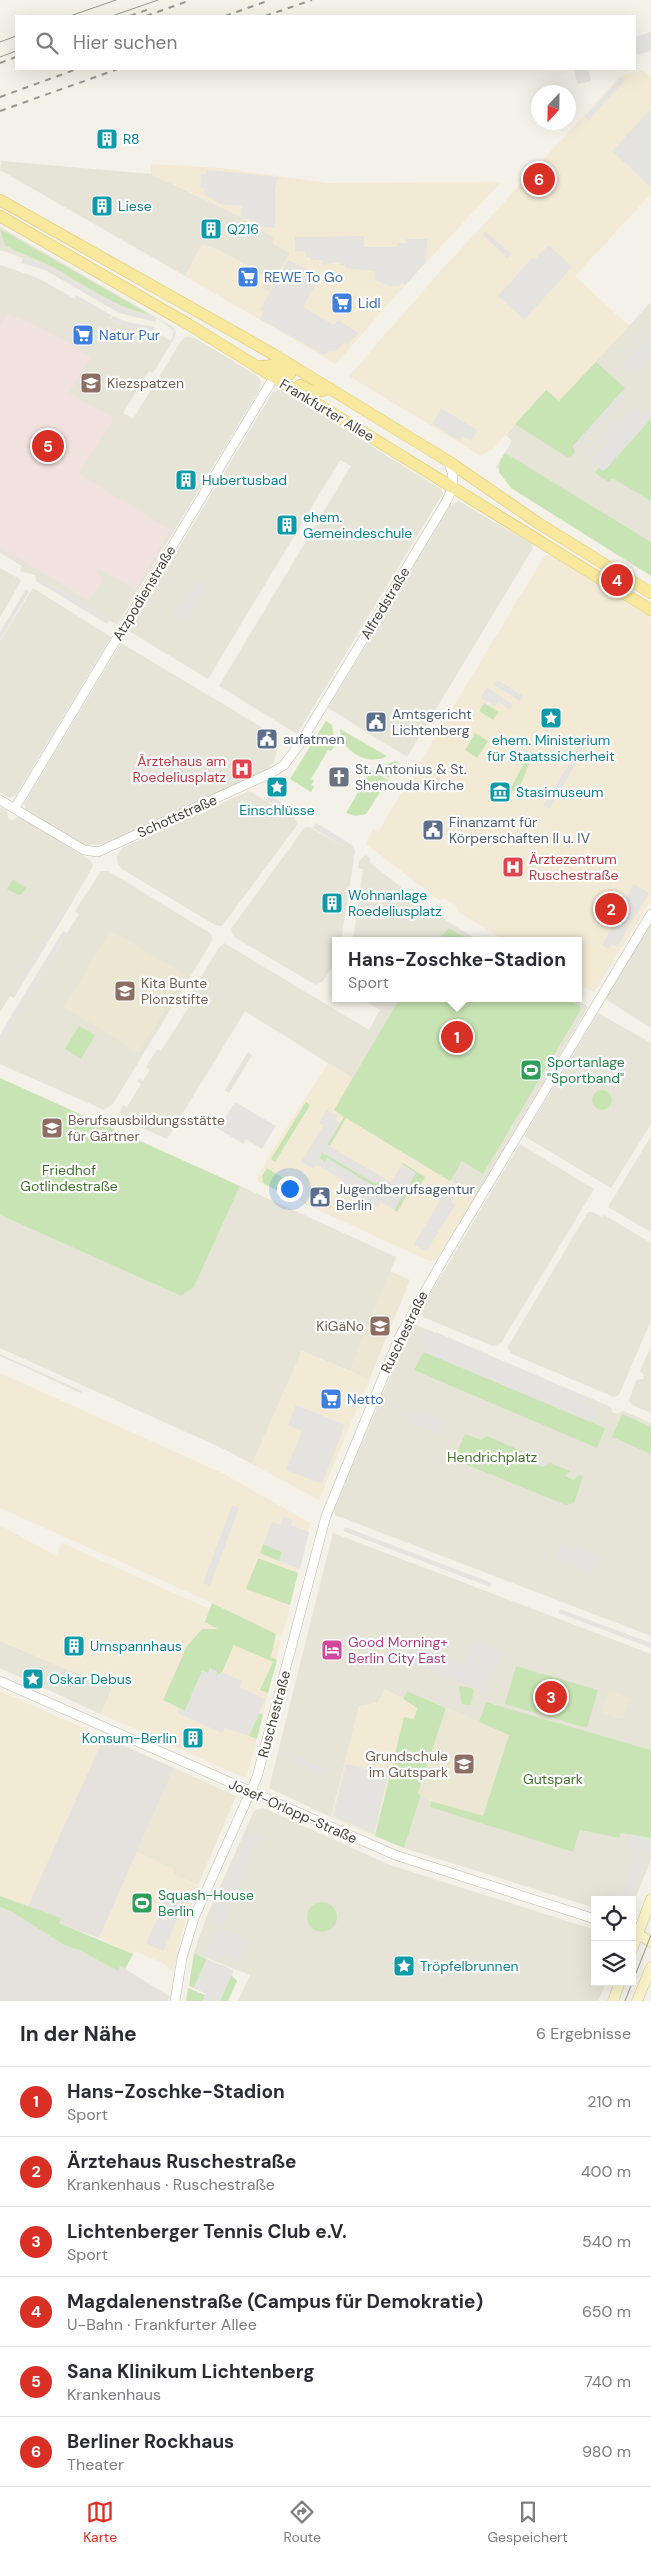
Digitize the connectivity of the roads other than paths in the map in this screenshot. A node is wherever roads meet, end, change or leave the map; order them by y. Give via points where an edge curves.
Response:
1 (0, 200) edge
2 (0, 216) edge
3 (257, 367) junction
4 (274, 377) junction
5 (329, 388) junction
6 (328, 411) junction
7 (448, 461) junction
8 (454, 488) junction
9 (651, 593) edge
10 (651, 610) edge
11 (301, 742) joint
12 (0, 800) edge
13 (15, 808) junction
14 (651, 914) edge
15 (0, 1680) edge
16 (251, 1792) junction
17 (651, 1899) edge
18 (591, 1918) edge
19 (636, 1930) edge
20 (636, 1932) edge
21 (636, 1933) edge
22 (651, 1936) edge
23 (651, 1942) edge
24 (651, 1967) edge
25 (619, 1986) edge
26 (175, 2001) edge
27 (613, 2001) edge
28 (638, 2001) edge

1 - 5 main road, Frankfurter Allee
2 - 3 main road, Frankfurter Allee
3 - 4 main road, Frankfurter Allee
3 - 5 main road via 274,365 306,383
4 - 5 main road via 284,376 311,392
4 - 6 main road, Frankfurter Allee
4 - 13 street, Atzpodienstraße
5 - 6 main road
5 - 7 main road, Frankfurter Allee
6 - 8 main road, Frankfurter Allee
7 - 8 street via 454,475
7 - 9 main road, Frankfurter Allee via 538,523
8 - 10 main road, Frankfurter Allee
8 - 11 street, Alfredstraße
11 - 13 street, Schottstraße via 284,765 271,773 98,852 84,850
12 - 13 street
14 - 16 street, Ruschestraße via 400,1336 326,1516 268,1739
15 - 16 street, Josef-Orlopp-Straße
16 - 18 street, Josef-Orlopp-Straße via 402,1858
16 - 26 street, Ruschestraße via 194,1918 182,1958
17 - 19 main road
20 - 22 main road
21 - 23 main road
24 - 28 main road
25 - 27 main road

